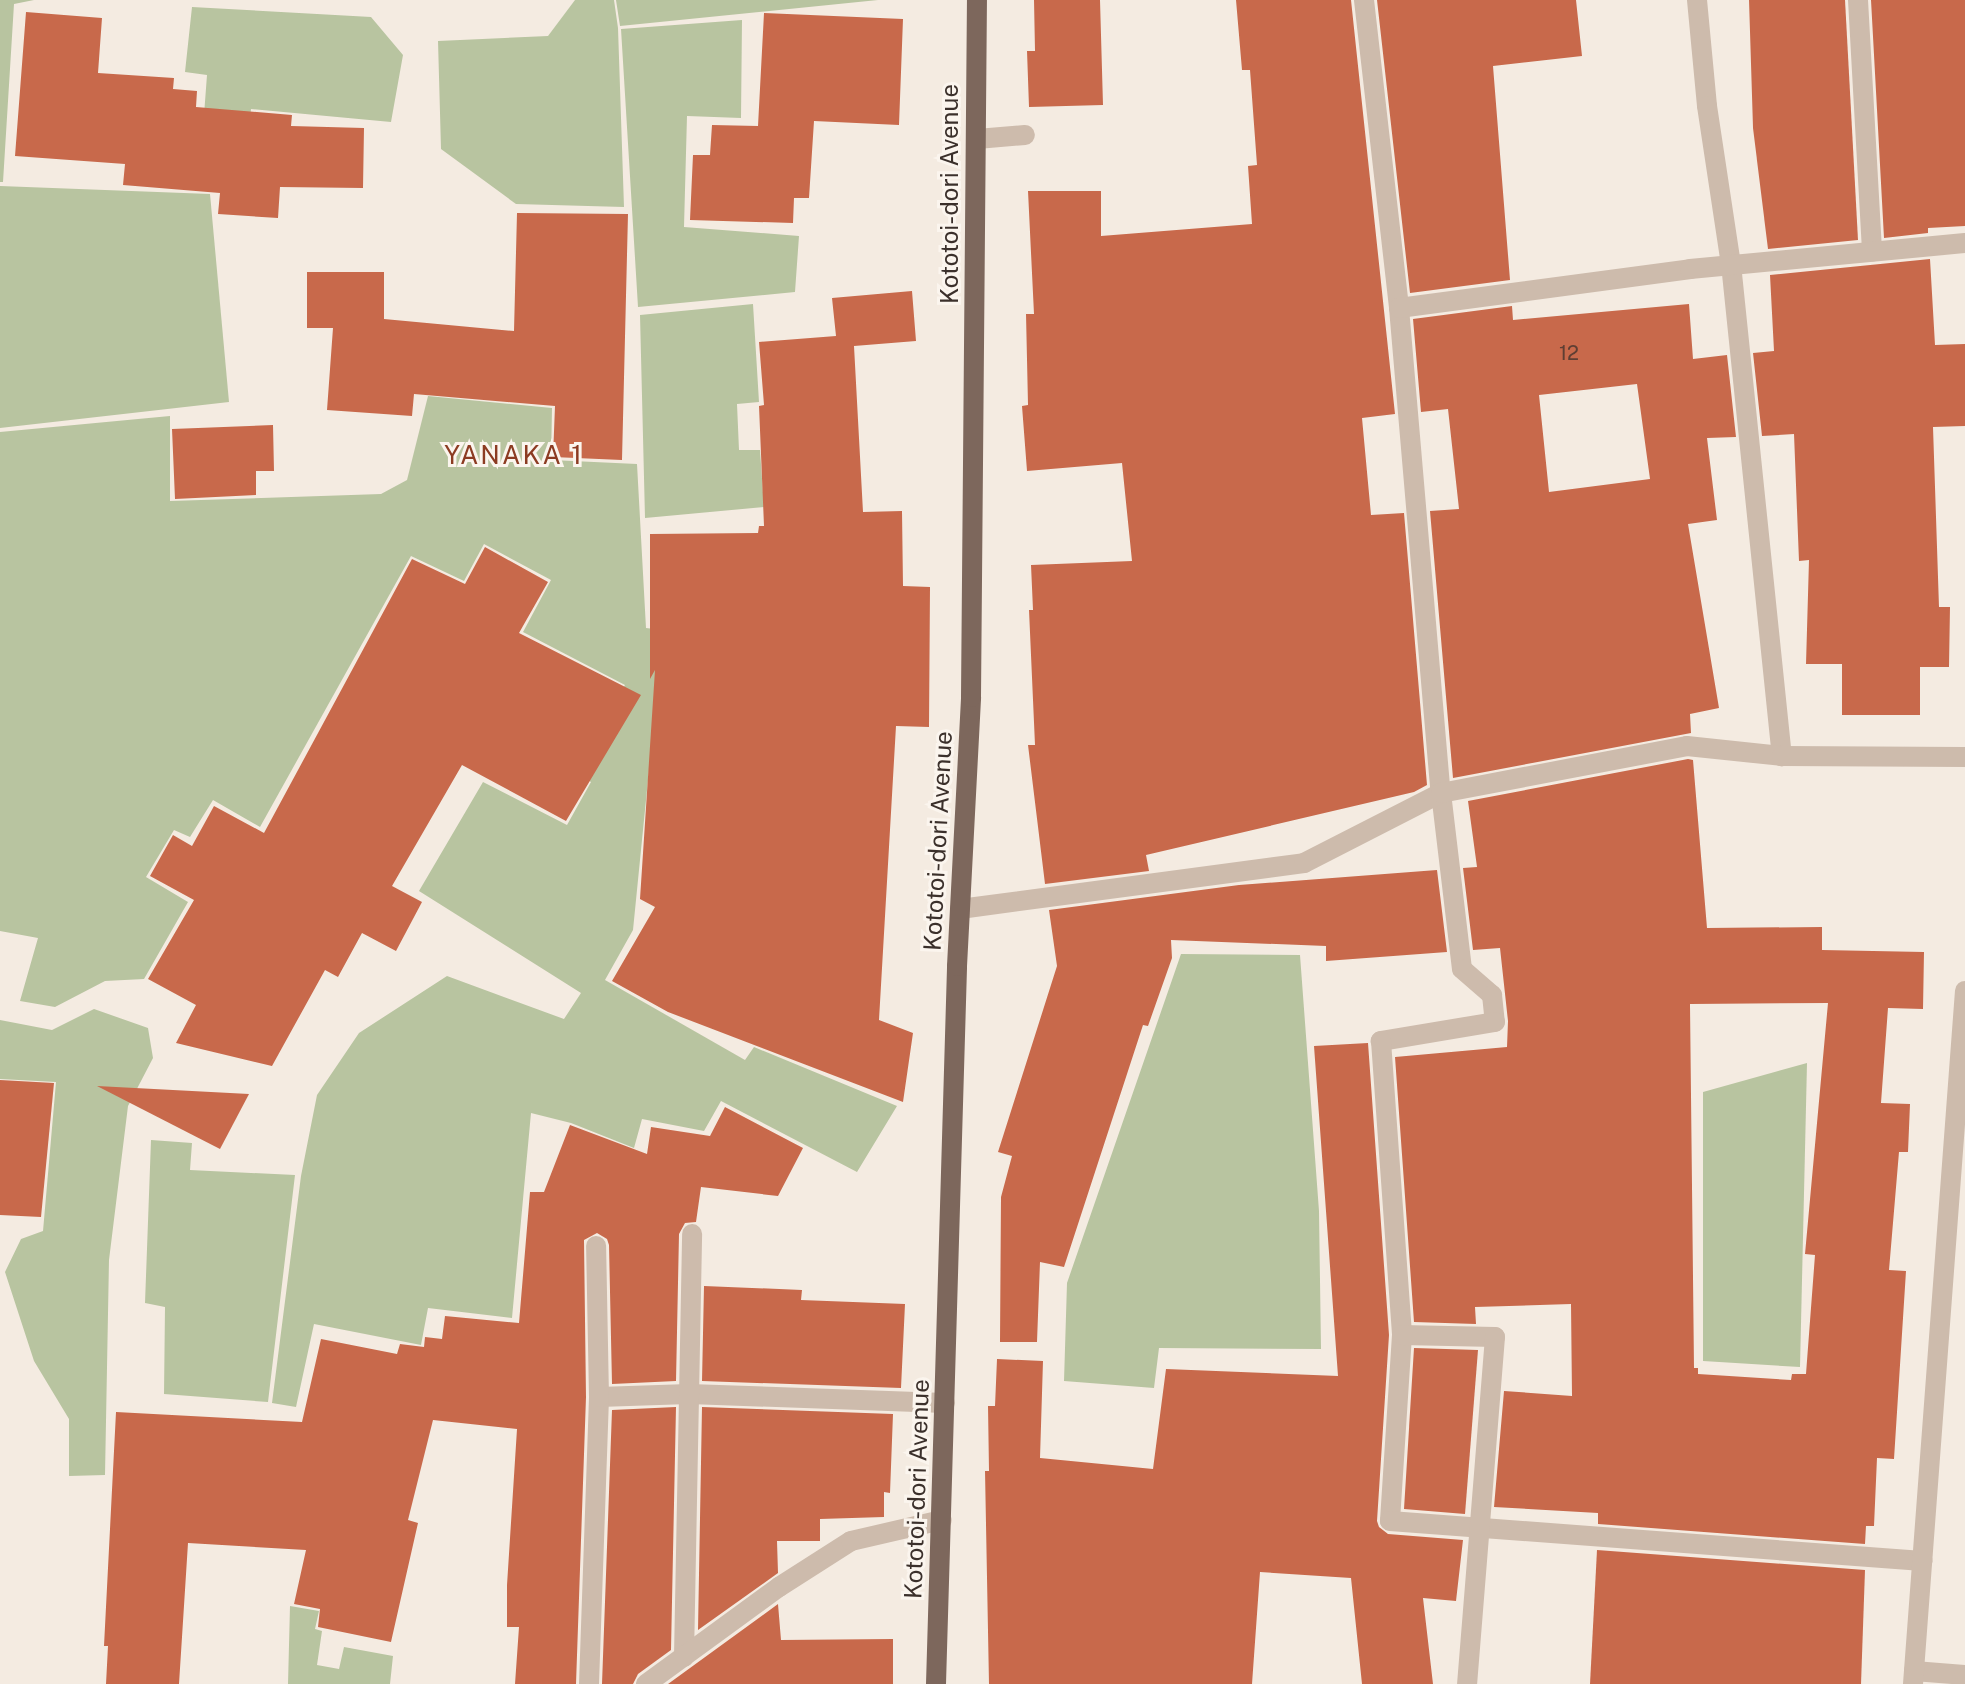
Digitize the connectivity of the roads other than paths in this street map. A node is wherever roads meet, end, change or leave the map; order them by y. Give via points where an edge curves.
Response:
1 (977, 0) edge
2 (1364, 0) edge
3 (1697, 0) edge
4 (1858, 0) edge
5 (1025, 135) dead end
6 (977, 139) junction
7 (1965, 243) edge
8 (1872, 252) junction
9 (1731, 264) junction
10 (1399, 308) junction
11 (1782, 756) junction
12 (1965, 757) edge
13 (1441, 793) junction
14 (960, 909) junction
15 (1965, 991) edge
16 (1957, 1228) edge
17 (692, 1234) dead end
18 (596, 1246) dead end
19 (1402, 1335) junction
20 (689, 1394) junction
21 (599, 1397) junction
22 (945, 1403) junction
23 (942, 1520) junction
24 (1477, 1529) junction
25 (1922, 1561) junction
26 (684, 1657) junction
27 (1965, 1675) edge
28 (1913, 1678) edge
29 (589, 1684) edge
30 (646, 1684) edge
31 (936, 1684) edge
32 (1467, 1684) edge

1 - 6 main road, Kototoi-dori Avenue
2 - 10 street
3 - 9 street
4 - 8 street
5 - 6 street
6 - 14 main road, Kototoi-dori Avenue via 971,697
7 - 8 street
8 - 9 street
9 - 10 street
9 - 11 street
10 - 13 street
11 - 12 street
11 - 13 street via 1687,746
13 - 14 street via 1304,863
13 - 19 street via 1462,969 1492,995 1495,1022 1381,1041
14 - 22 main road, Kototoi-dori Avenue
15 - 16 street
16 - 25 street
17 - 20 street
18 - 21 street
19 - 24 street via 1390,1521
19 - 24 street via 1495,1337
20 - 21 street
20 - 22 street
20 - 26 street
21 - 29 street
22 - 23 main road, Kototoi-dori Avenue
23 - 26 street via 851,1541
23 - 31 main road, Kototoi-dori Avenue
24 - 25 street
24 - 32 street
25 - 28 street
26 - 30 street
27 - 28 street

